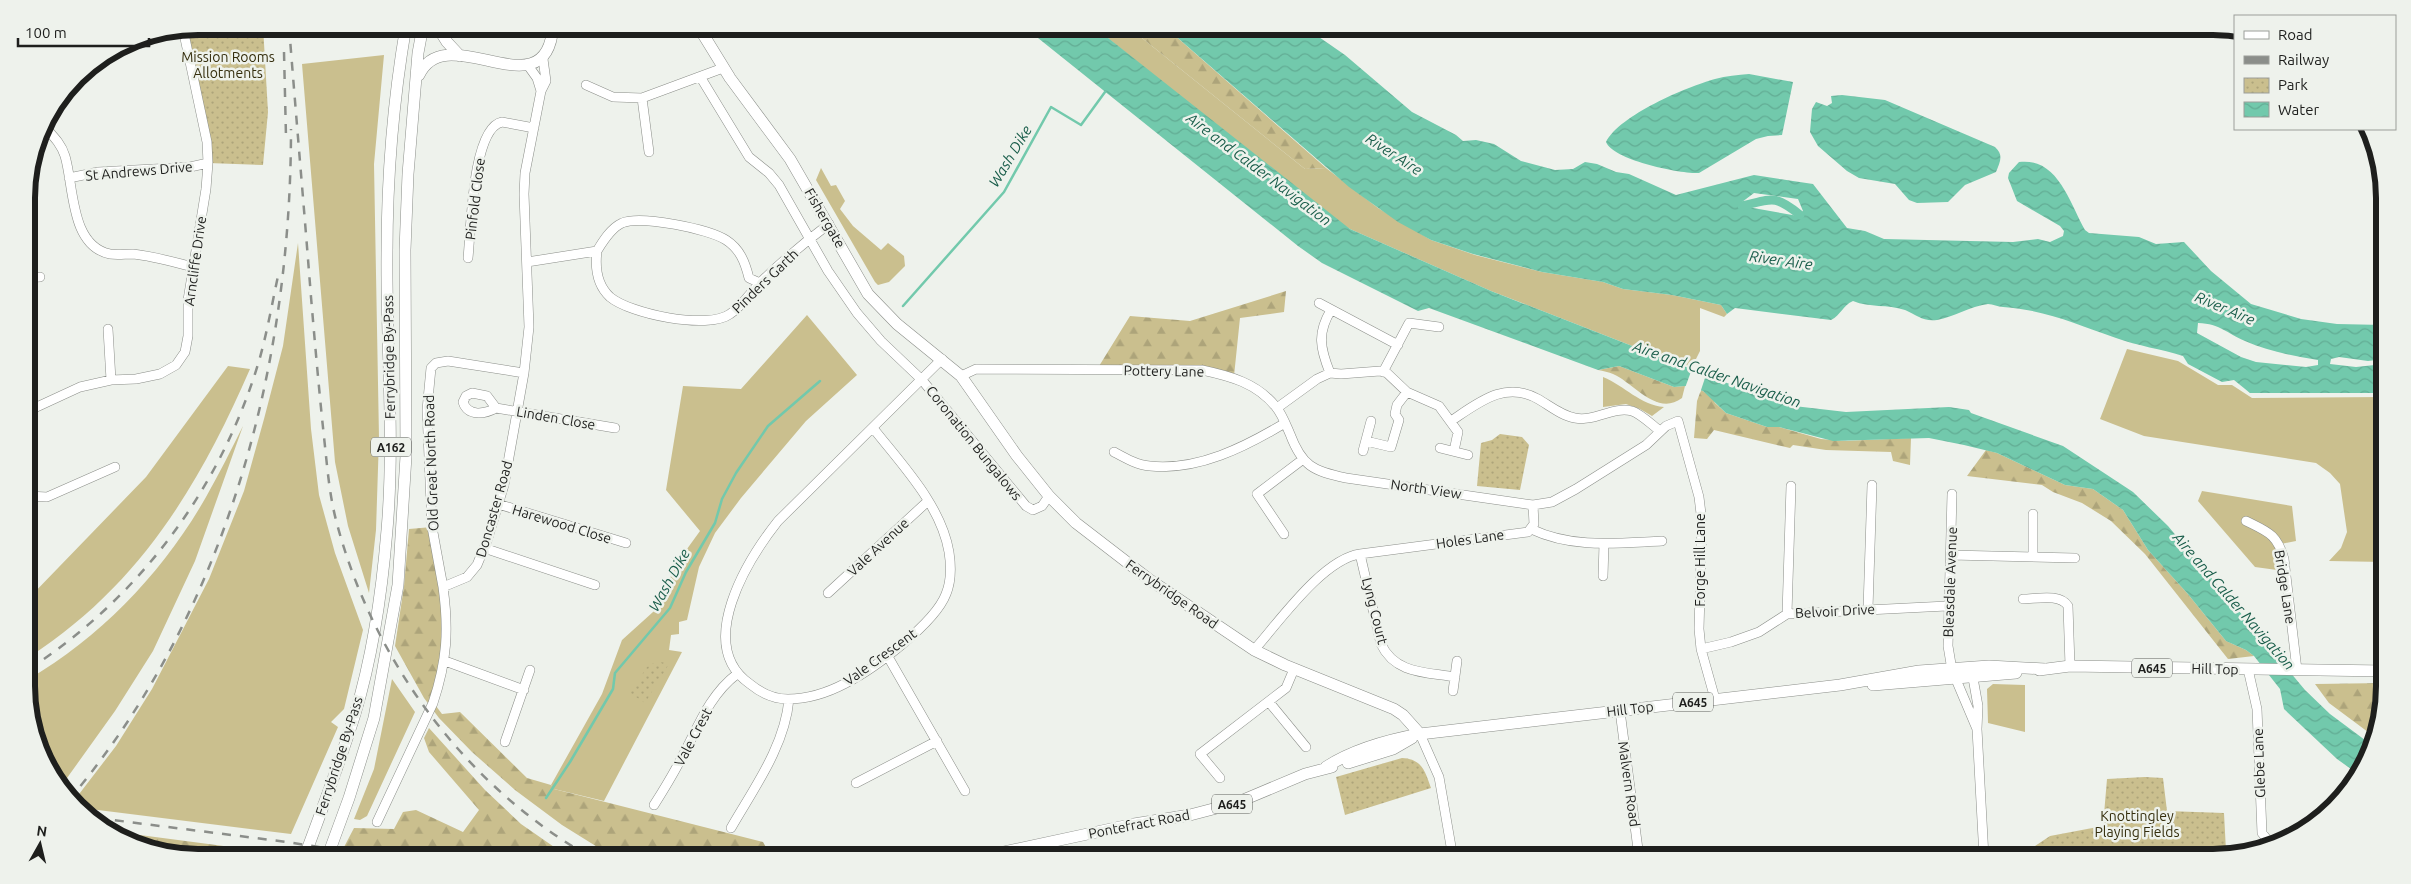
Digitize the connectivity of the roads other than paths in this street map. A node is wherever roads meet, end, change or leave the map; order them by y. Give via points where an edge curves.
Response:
1 (405, 35) edge
2 (422, 35) edge
3 (443, 35) edge
4 (551, 35) edge
5 (703, 35) edge
6 (184, 36) edge
7 (460, 56) junction
8 (542, 59) junction
9 (527, 64) junction
10 (723, 68) junction
11 (701, 78) junction
12 (416, 81) junction
13 (586, 85) dead end
14 (541, 91) junction
15 (642, 98) junction
16 (534, 128) junction
17 (49, 131) edge
18 (649, 152) dead end
19 (208, 163) junction
20 (69, 178) junction
21 (829, 224) junction
22 (809, 239) junction
23 (597, 251) junction
24 (468, 258) dead end
25 (527, 262) junction
26 (192, 266) junction
27 (747, 270) junction
28 (35, 277) edge
29 (40, 277) dead end
30 (760, 283) junction
31 (743, 301) junction
32 (1319, 303) dead end
33 (1331, 310) junction
34 (1439, 327) dead end
35 (108, 329) dead end
36 (1398, 345) junction
37 (942, 360) junction
38 (1383, 372) junction
39 (524, 373) junction
40 (1330, 373) junction
41 (961, 376) junction
42 (110, 380) junction
43 (922, 380) junction
44 (973, 392) joint
45 (1407, 392) junction
46 (35, 408) edge
47 (496, 408) dead end
48 (1277, 408) junction
49 (517, 412) junction
50 (1451, 420) junction
51 (1371, 421) dead end
52 (1285, 423) junction
53 (615, 428) dead end
54 (873, 428) junction
55 (1660, 431) junction
56 (1366, 441) junction
57 (1440, 448) dead end
58 (1363, 451) dead end
59 (1454, 451) junction
60 (1114, 452) dead end
61 (1468, 455) dead end
62 (1302, 460) junction
63 (115, 467) dead end
64 (1872, 485) dead end
65 (1791, 486) dead end
66 (1952, 494) dead end
67 (35, 496) edge
68 (1048, 496) junction
69 (928, 501) junction
70 (498, 504) junction
71 (1533, 505) junction
72 (2033, 514) dead end
73 (2246, 521) dead end
74 (1531, 529) junction
75 (1284, 534) dead end
76 (1662, 541) dead end
77 (626, 544) dead end
78 (1604, 544) junction
79 (484, 548) junction
80 (1360, 554) junction
81 (1951, 555) junction
82 (2033, 557) junction
83 (2075, 558) dead end
84 (1603, 576) dead end
85 (596, 585) dead end
86 (443, 587) junction
87 (828, 594) dead end
88 (2023, 599) dead end
89 (1948, 606) junction
90 (1868, 609) junction
91 (1787, 614) junction
92 (1701, 649) junction
93 (1254, 650) junction
94 (887, 655) junction
95 (445, 661) junction
96 (1457, 661) dead end
97 (2070, 666) junction
98 (1294, 669) junction
99 (2045, 669) junction
100 (2253, 669) junction
101 (530, 670) dead end
102 (2296, 670) junction
103 (2376, 671) edge
104 (1956, 672) junction
105 (738, 674) junction
106 (1455, 677) junction
107 (1973, 678) junction
108 (524, 690) junction
109 (1453, 691) dead end
110 (789, 699) junction
111 (1715, 699) junction
112 (1269, 702) junction
113 (1620, 711) junction
114 (1977, 729) junction
115 (1420, 734) junction
116 (937, 741) junction
117 (506, 742) dead end
118 (1306, 747) dead end
119 (1220, 778) dead end
120 (856, 783) dead end
121 (965, 791) dead end
122 (654, 805) dead end
123 (377, 822) dead end
124 (731, 828) dead end
125 (2267, 840) edge
126 (307, 849) edge
127 (330, 849) edge
128 (1018, 849) edge
129 (1451, 849) edge
130 (1638, 849) edge
131 (1981, 849) edge

1 - 126 main road, Ferrybridge By-Pass / A162 via 388,176 391,454 381,583 356,712
2 - 12 main road, Ferrybridge By-Pass / A162
3 - 7 main road
4 - 8 main road, Doncaster Road via 549,49
5 - 10 main road, Fishergate
6 - 19 street, Arncliffe Drive via 207,142
7 - 9 main road
7 - 12 main road via 443,55 428,60
8 - 9 main road
8 - 14 street, Doncaster Road via 546,81
9 - 14 street
10 - 11 street
10 - 21 main road, Fishergate via 786,154
11 - 15 street
11 - 22 street, Fishergate via 749,157 779,185
12 - 127 main road, Ferrybridge By-Pass / A162 via 405,250 406,456 398,585 374,718
13 - 15 street via 613,97
14 - 16 street, Doncaster Road
15 - 18 street
16 - 24 street, Pinfold Close via 502,122 488,132 479,154
16 - 25 street, Doncaster Road via 525,173
17 - 20 street via 58,140 65,156
19 - 20 street, St Andrews Drive via 190,167 98,172
19 - 26 street, Arncliffe Drive
20 - 26 street via 80,227 96,248 109,254 133,254
21 - 22 street, Pinders Garth
21 - 37 main road, Fishergate via 868,294 897,324
22 - 30 street, Pinders Garth
22 - 43 street, Fishergate via 863,320
23 - 25 street
23 - 27 street via 604,238 622,223 642,219 713,234 726,240 737,249
23 - 31 street, Pinders Garth via 598,279 609,296 627,308 700,323 731,314
25 - 39 street, Doncaster Road via 529,327
26 - 42 street, Arncliffe Drive via 188,336 185,352 176,365 160,374
27 - 30 street via 749,278
27 - 31 street
28 - 29 street
30 - 31 street, Pinders Garth
32 - 33 street
33 - 36 street
33 - 40 street via 1321,331
34 - 36 street via 1409,324
35 - 42 street
36 - 38 street
37 - 41 main road, Fishergate
37 - 43 street, Vale Crescent
38 - 40 street
38 - 45 street
39 - 49 street, Doncaster Road
39 - 86 street, Old Great North Road via 448,361 436,363 431,368 427,410 432,528
40 - 48 street
41 - 44 main road, Fishergate
41 - 48 street, Pottery Lane via 976,370 1202,370 1234,376 1266,396
42 - 46 street, Arncliffe Drive via 80,387
43 - 54 street, Vale Crescent
43 - 68 street, Coronation Bungalows via 1026,506 1034,510 1042,506
44 - 68 main road, Ferrybridge Road
45 - 50 street via 1439,406
45 - 56 street via 1397,405 1395,414 1398,420 1391,447
47 - 49 street, Linden Close
48 - 52 street, Pottery Lane
49 - 53 street, Linden Close
49 - 70 street, Doncaster Road
50 - 55 street via 1490,395 1507,392 1535,397 1575,418 1634,411
50 - 59 street via 1458,432
51 - 56 street
52 - 60 street via 1232,451 1179,465 1143,465
52 - 62 street, Pottery Lane
54 - 69 street, Vale Crescent
54 - 105 street, Vale Crescent via 778,521 758,547 732,599 728,619 728,655
55 - 71 street via 1646,445 1576,489 1552,502
55 - 92 street, Forge Hill Lane via 1678,421 1699,497 1702,522
56 - 58 street
57 - 59 street
59 - 61 street
62 - 71 street, North View via 1320,472 1346,478
62 - 75 street via 1257,494
63 - 67 street via 47,497
64 - 90 street
65 - 91 street
66 - 81 street, Bleasdale Avenue
68 - 93 main road, Ferrybridge Road via 1076,523 1150,580
69 - 87 street, Vale Avenue
69 - 94 street, Vale Crescent via 945,534 950,554 946,594 916,633
70 - 77 street, Harewood Close
70 - 79 street, Doncaster Road
71 - 74 street via 1534,524
72 - 82 street
73 - 102 street, Bridge Lane via 2274,535 2280,545
74 - 78 street via 1576,542
74 - 80 street, Holes Lane via 1528,532
76 - 78 street
78 - 84 street
79 - 85 street
79 - 86 street, Doncaster Road via 478,565 467,577
80 - 93 street, Holes Lane via 1344,558 1321,575
80 - 106 street, Lyng Court via 1381,644 1387,656 1398,665 1414,670
81 - 82 street
81 - 89 street, Bleasdale Avenue
82 - 83 street
86 - 95 street via 447,614
88 - 97 street via 2059,598 2065,601 2068,606
89 - 90 street, Belvoir Drive
89 - 104 street, Bleasdale Avenue via 1948,646
90 - 91 street, Belvoir Drive
91 - 92 street, Belvoir Drive via 1759,632
92 - 111 street, Forge Hill Lane
93 - 98 main road, Ferrybridge Road
94 - 110 street, Vale Crescent via 846,683 818,694
94 - 116 street
95 - 108 street
95 - 123 street via 433,702
96 - 106 street
97 - 99 main road, Hill Top / A645
97 - 100 main road, Hill Top / A645
98 - 112 street via 1286,688
98 - 115 main road, Ferrybridge Road via 1394,709
99 - 104 main road, Hill Top / A645 via 1989,666
99 - 107 main road, Hill Top / A645
100 - 102 main road, Hill Top / A645
100 - 125 street, Glebe Lane via 2262,834
101 - 108 street
102 - 103 main road, Hill Top / A645
104 - 107 main road, Hill Top / A645
104 - 111 main road, Hill Top / A645 via 1913,672 1840,685
104 - 114 street, Bleasdale Avenue
105 - 110 street, Vale Crescent via 761,693
105 - 122 street, Vale Crest via 727,682 697,723 681,760
106 - 109 street
107 - 114 street via 1978,706
108 - 117 street
110 - 124 street via 783,731 763,774
111 - 113 main road, Hill Top / A645
112 - 118 street
112 - 119 street via 1200,754
113 - 115 main road, Hill Top / A645
113 - 130 street, Malvern Road
114 - 131 street via 1982,790
115 - 128 main road, Pontefract Road / A645 via 1393,749 1326,768 1236,803
115 - 129 street via 1439,778
116 - 120 street
116 - 121 street

